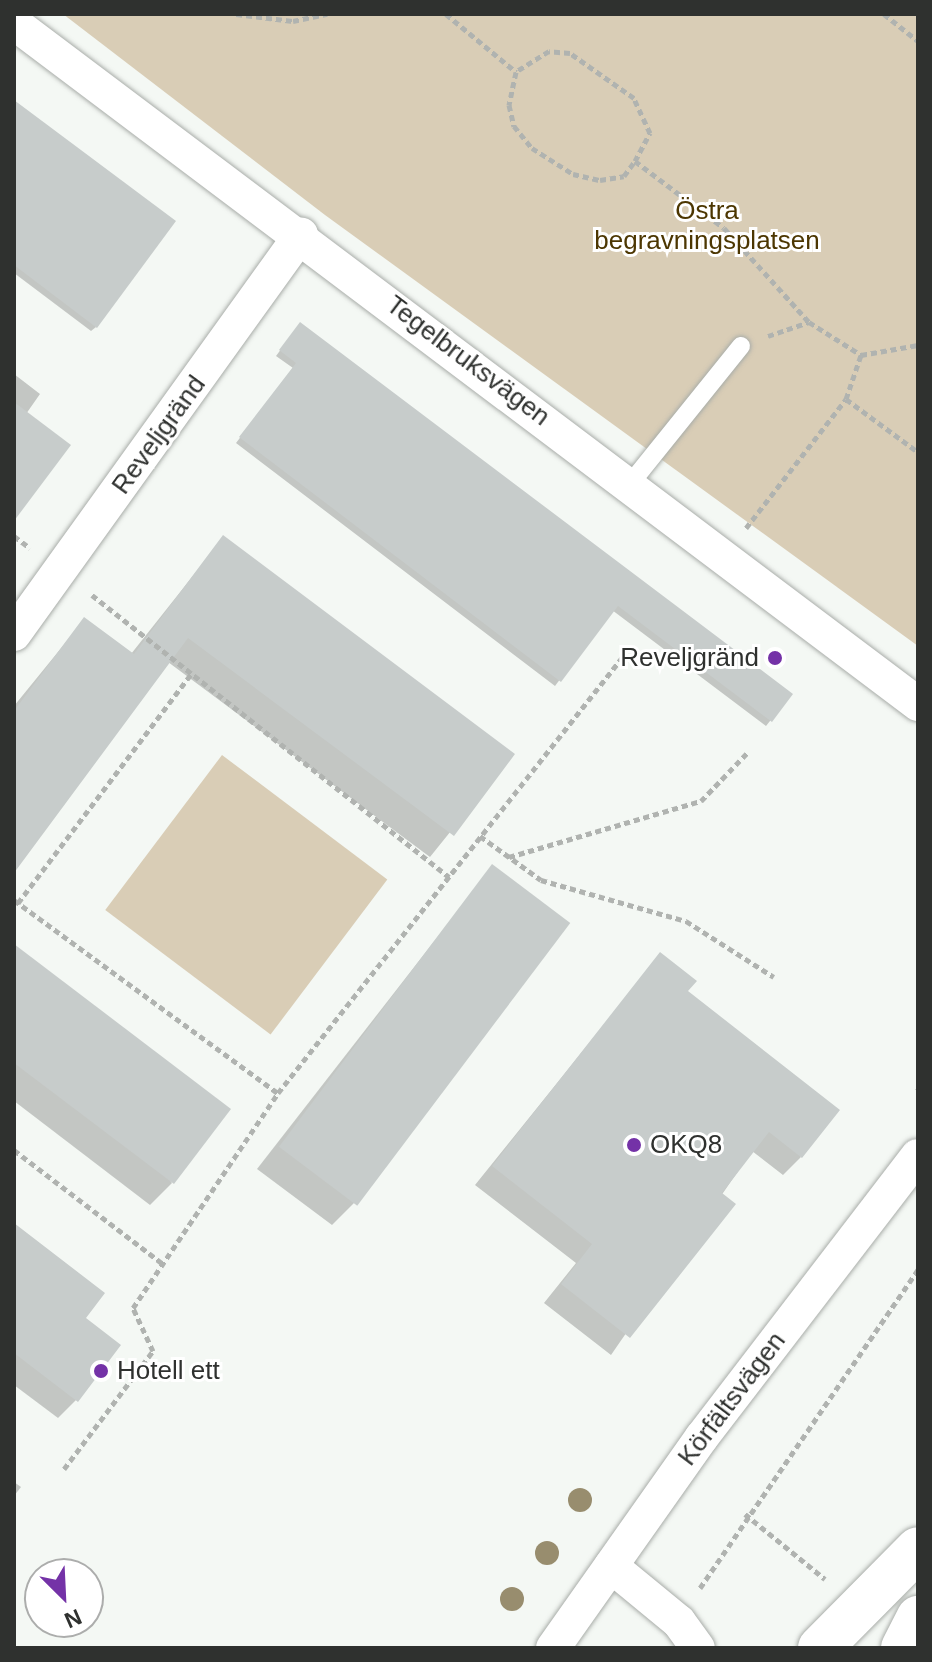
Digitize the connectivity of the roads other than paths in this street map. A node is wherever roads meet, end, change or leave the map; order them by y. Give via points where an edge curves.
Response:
1 (14, 23) edge
2 (301, 234) junction
3 (741, 346) road end
4 (630, 484) junction
5 (14, 634) edge
6 (918, 704) edge
7 (918, 1156) edge
8 (918, 1549) edge
9 (611, 1566) junction
10 (918, 1618) edge
11 (688, 1635) edge
12 (562, 1645) edge
13 (820, 1648) edge
14 (903, 1648) edge

1 - 2 street, Tegelbruksvägen
2 - 4 street, Tegelbruksvägen
2 - 5 street, Reveljgränd
3 - 4 lane
4 - 6 street, Tegelbruksvägen
7 - 9 street, Körfältsvägen
8 - 13 main road
9 - 11 street
9 - 12 street, Körfältsvägen
10 - 14 main road

